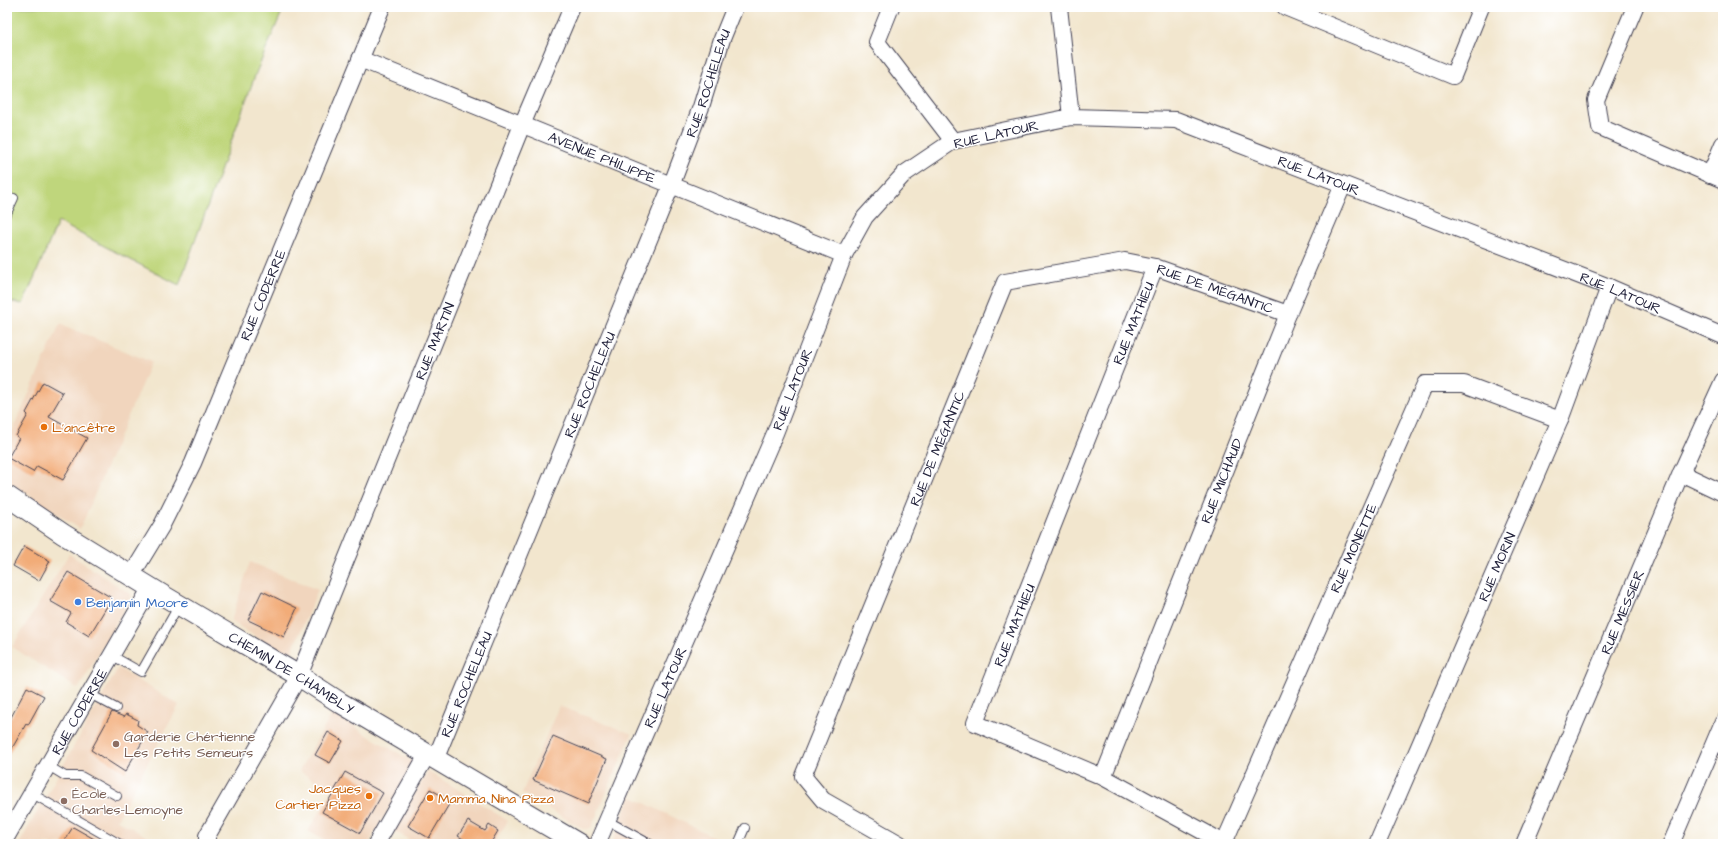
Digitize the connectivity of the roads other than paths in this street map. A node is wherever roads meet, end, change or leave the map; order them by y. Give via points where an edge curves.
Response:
1 (382, 7) edge
2 (572, 7) edge
3 (735, 7) edge
4 (891, 7) edge
5 (1059, 7) edge
6 (1285, 7) edge
7 (1481, 7) edge
8 (1635, 7) edge
9 (360, 59) junction
10 (1071, 117) junction
11 (522, 125) junction
12 (953, 141) junction
13 (1723, 144) edge
14 (1716, 178) edge
15 (1343, 185) junction
16 (671, 186) junction
17 (14, 198) dead end
18 (7, 213) edge
19 (844, 255) junction
20 (1155, 267) junction
21 (1609, 287) junction
22 (1288, 314) junction
23 (1723, 336) edge
24 (1723, 381) edge
25 (1560, 420) junction
26 (1681, 473) junction
27 (1723, 493) edge
28 (7, 496) edge
29 (131, 576) junction
30 (151, 587) junction
31 (179, 605) junction
32 (110, 654) junction
33 (299, 676) junction
34 (88, 693) junction
35 (116, 708) dead end
36 (1723, 722) edge
37 (431, 757) junction
38 (47, 766) junction
39 (1103, 777) junction
40 (31, 793) junction
41 (117, 796) dead end
42 (608, 820) junction
43 (744, 828) dead end
44 (7, 836) edge
45 (1225, 843) edge
46 (120, 844) edge
47 (207, 844) edge
48 (376, 844) edge
49 (579, 844) edge
50 (597, 844) edge
51 (650, 844) edge
52 (738, 844) edge
53 (900, 844) edge
54 (1377, 844) edge
55 (1524, 844) edge
56 (1671, 844) edge

1 - 9 street, RUE CODERRE
2 - 11 street, RUE MARTIN
3 - 16 street, RUE ROCHELEAU
4 - 12 street via 877,42
5 - 10 street
6 - 7 street via 1453,76
8 - 14 street via 1596,100 1600,127
9 - 11 street, AVENUE PHILIPPE
9 - 29 street, RUE CODERRE via 193,463 162,525
10 - 12 street, RUE LATOUR
10 - 15 street, RUE LATOUR via 1176,120
11 - 16 street, AVENUE PHILIPPE
11 - 33 street, RUE MARTIN
12 - 19 street, RUE LATOUR via 904,174 865,217
13 - 14 street
15 - 21 street, RUE LATOUR
15 - 22 street, RUE MICHAUD
16 - 19 street, AVENUE PHILIPPE
16 - 37 street, RUE ROCHELEAU
17 - 18 lane
19 - 42 street, RUE LATOUR via 775,433
20 - 22 street, RUE DE MÉGANTIC
20 - 39 street, RUE MATHIEU via 975,723
20 - 53 street, RUE DE MÉGANTIC via 1125,261 1005,282 803,776 823,800
21 - 23 street, RUE LATOUR
21 - 25 street, RUE MORIN
22 - 39 street, RUE MICHAUD
24 - 26 street, RUE MESSIER
25 - 45 street, RUE MONETTE via 1464,384 1425,384
25 - 54 street, RUE MORIN
26 - 27 street
26 - 55 street, RUE MESSIER
28 - 29 street, CHEMIN DE CHAMBLY
29 - 30 street, CHEMIN DE CHAMBLY
30 - 31 street, CHEMIN DE CHAMBLY
30 - 32 street, RUE CODERRE
31 - 32 lane via 141,672
31 - 33 street, CHEMIN DE CHAMBLY
32 - 34 street, RUE CODERRE
33 - 37 street, CHEMIN DE CHAMBLY
33 - 47 street, RUE MARTIN via 207,836
34 - 35 lane
34 - 38 street, RUE CODERRE
36 - 56 street
37 - 48 street, RUE ROCHELEAU
37 - 49 street, CHEMIN DE CHAMBLY
38 - 40 street, RUE CODERRE
38 - 41 lane via 65,776 81,776
39 - 45 street, RUE MATHIEU
40 - 44 street, RUE CODERRE
40 - 46 lane
42 - 50 street, RUE LATOUR
42 - 51 lane
43 - 52 lane

